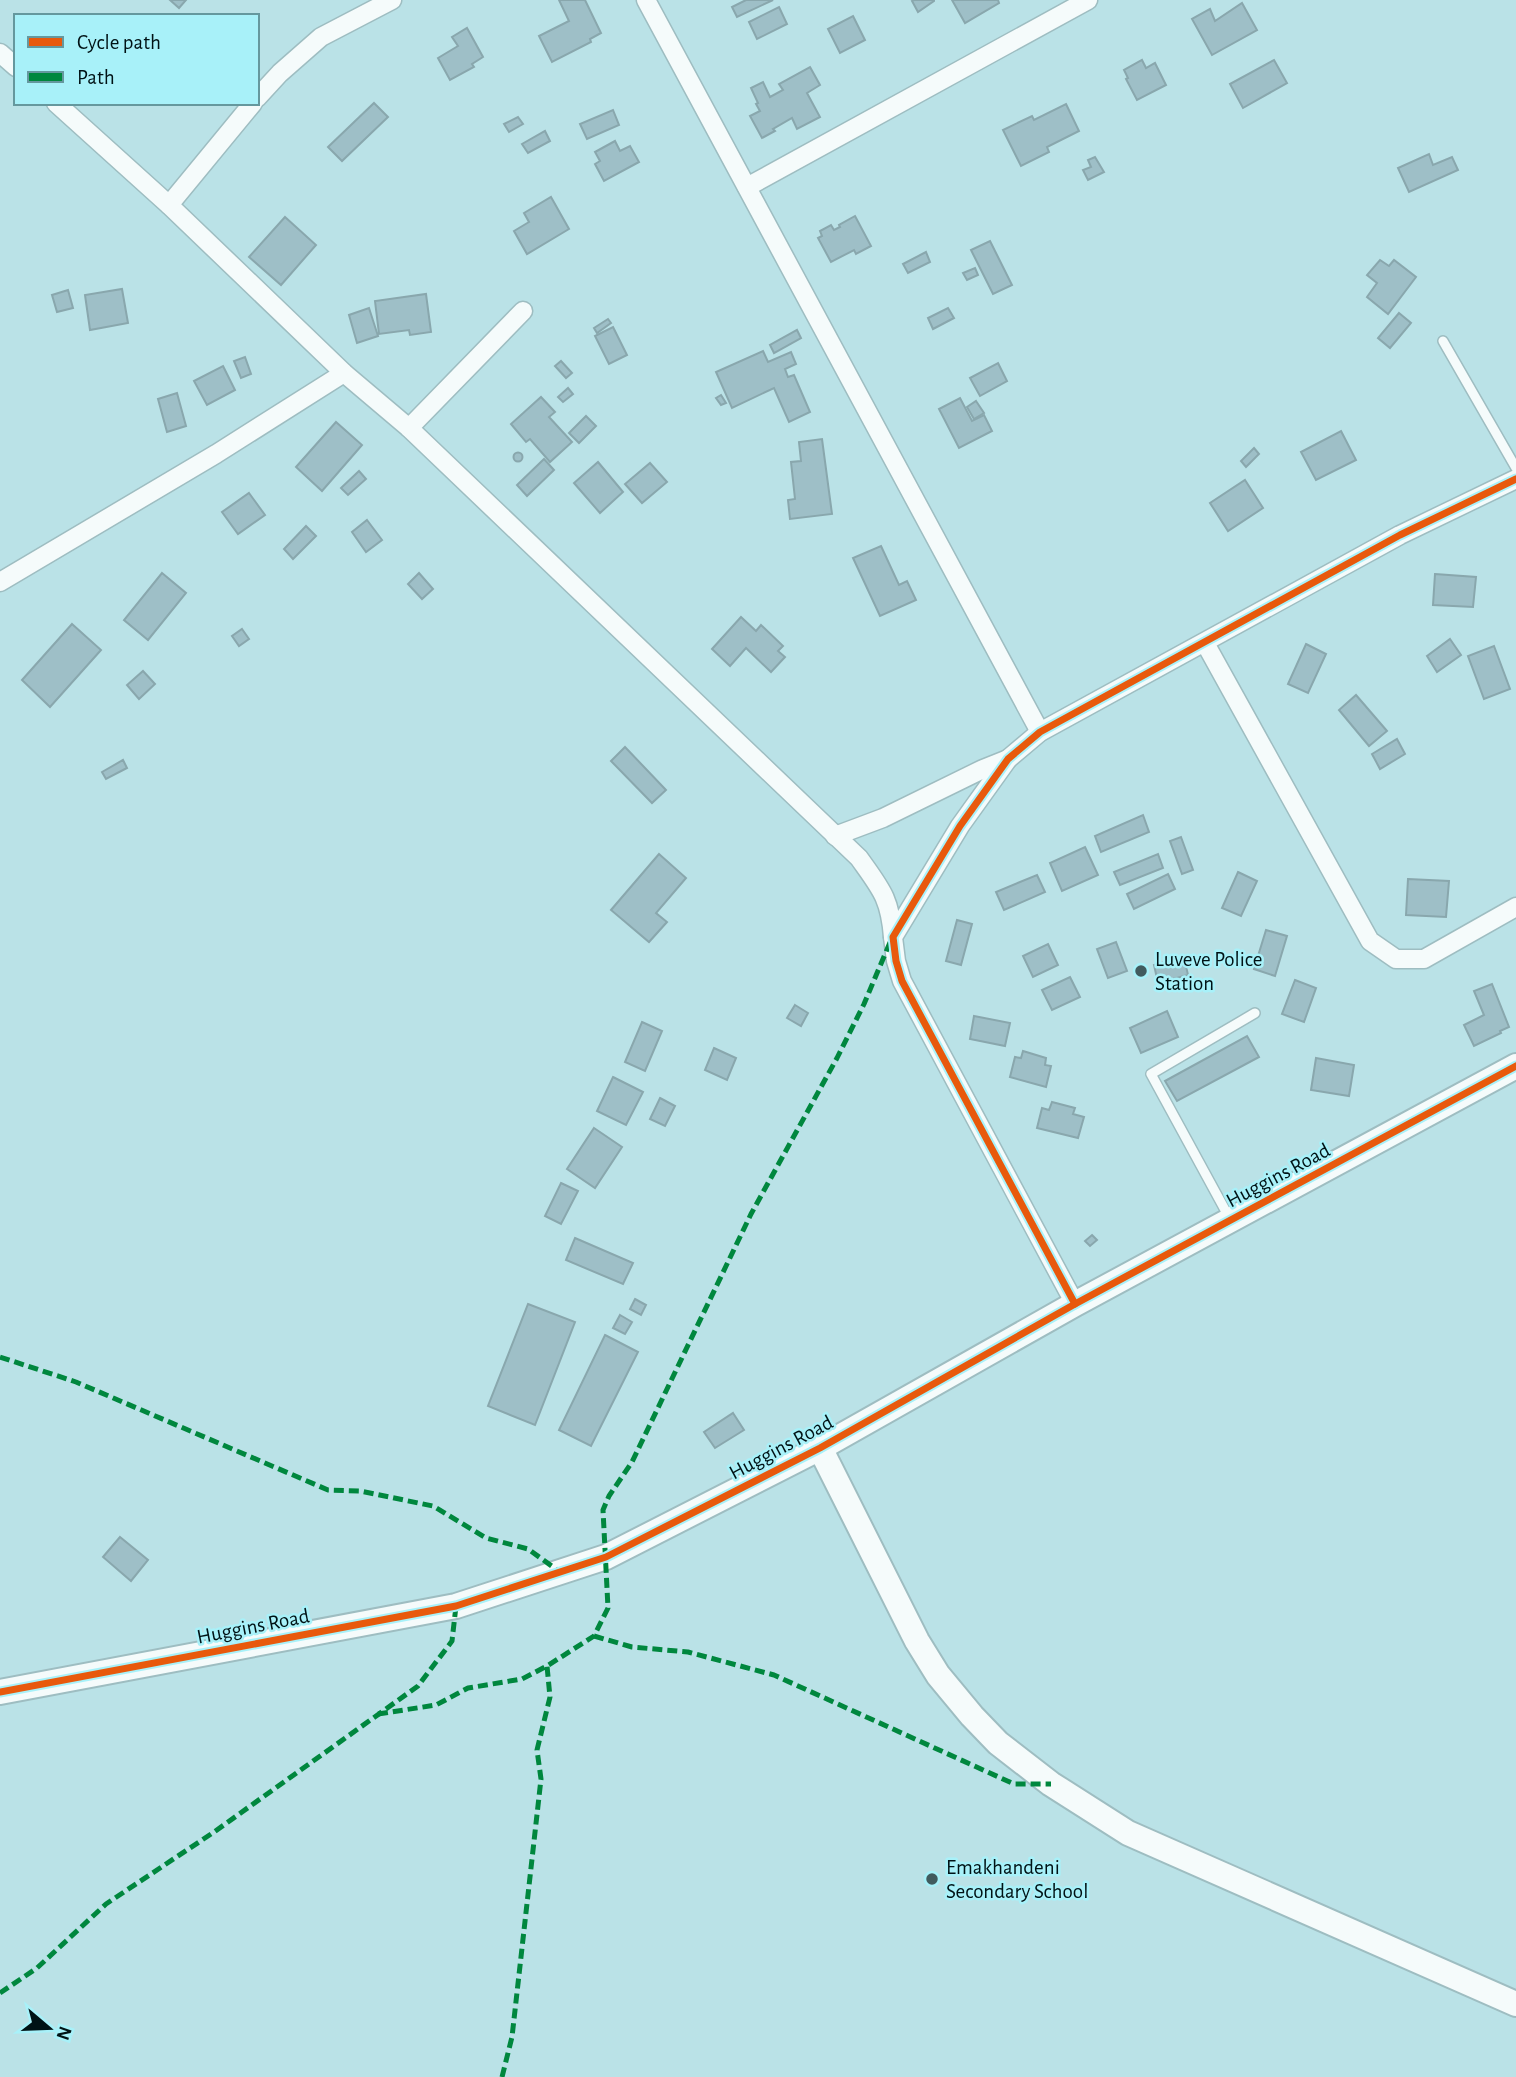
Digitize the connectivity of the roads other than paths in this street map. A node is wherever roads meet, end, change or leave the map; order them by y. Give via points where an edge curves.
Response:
1 (391, 0) edge
2 (646, 0) edge
3 (1088, 0) edge
4 (0, 53) edge
5 (14, 65) edge
6 (259, 96) edge
7 (58, 105) edge
8 (251, 105) edge
9 (747, 187) junction
10 (169, 205) junction
11 (523, 311) dead end
12 (1443, 341) dead end
13 (344, 373) junction
14 (410, 428) junction
15 (1516, 468) edge
16 (1516, 479) edge
17 (0, 582) edge
18 (1205, 643) junction
19 (1040, 732) junction
20 (1008, 759) junction
21 (835, 836) junction
22 (1516, 907) edge
23 (893, 937) junction
24 (1255, 1013) dead end
25 (1516, 1066) edge
26 (1230, 1220) junction
27 (1075, 1304) junction
28 (820, 1448) junction
29 (0, 1692) edge
30 (1516, 2004) edge

1 - 6 street via 321,37
2 - 9 street
3 - 9 street
4 - 5 street
7 - 10 street
8 - 10 street
9 - 19 street
10 - 13 street
11 - 14 street
12 - 15 lane
13 - 14 street
13 - 17 street
14 - 21 street
16 - 18 street via 1400,535
18 - 19 street
18 - 22 street via 1370,941 1396,959 1424,959
19 - 20 street
20 - 21 street
20 - 23 street via 960,826
21 - 23 street via 859,858 885,895
23 - 27 street via 902,981
24 - 26 lane via 1151,1074
25 - 26 street, Huggins Road
26 - 27 street, Huggins Road
27 - 28 street, Huggins Road
28 - 29 street, Huggins Road via 606,1557 456,1606
28 - 30 street via 917,1641 938,1675 998,1743 1051,1784 1128,1833

